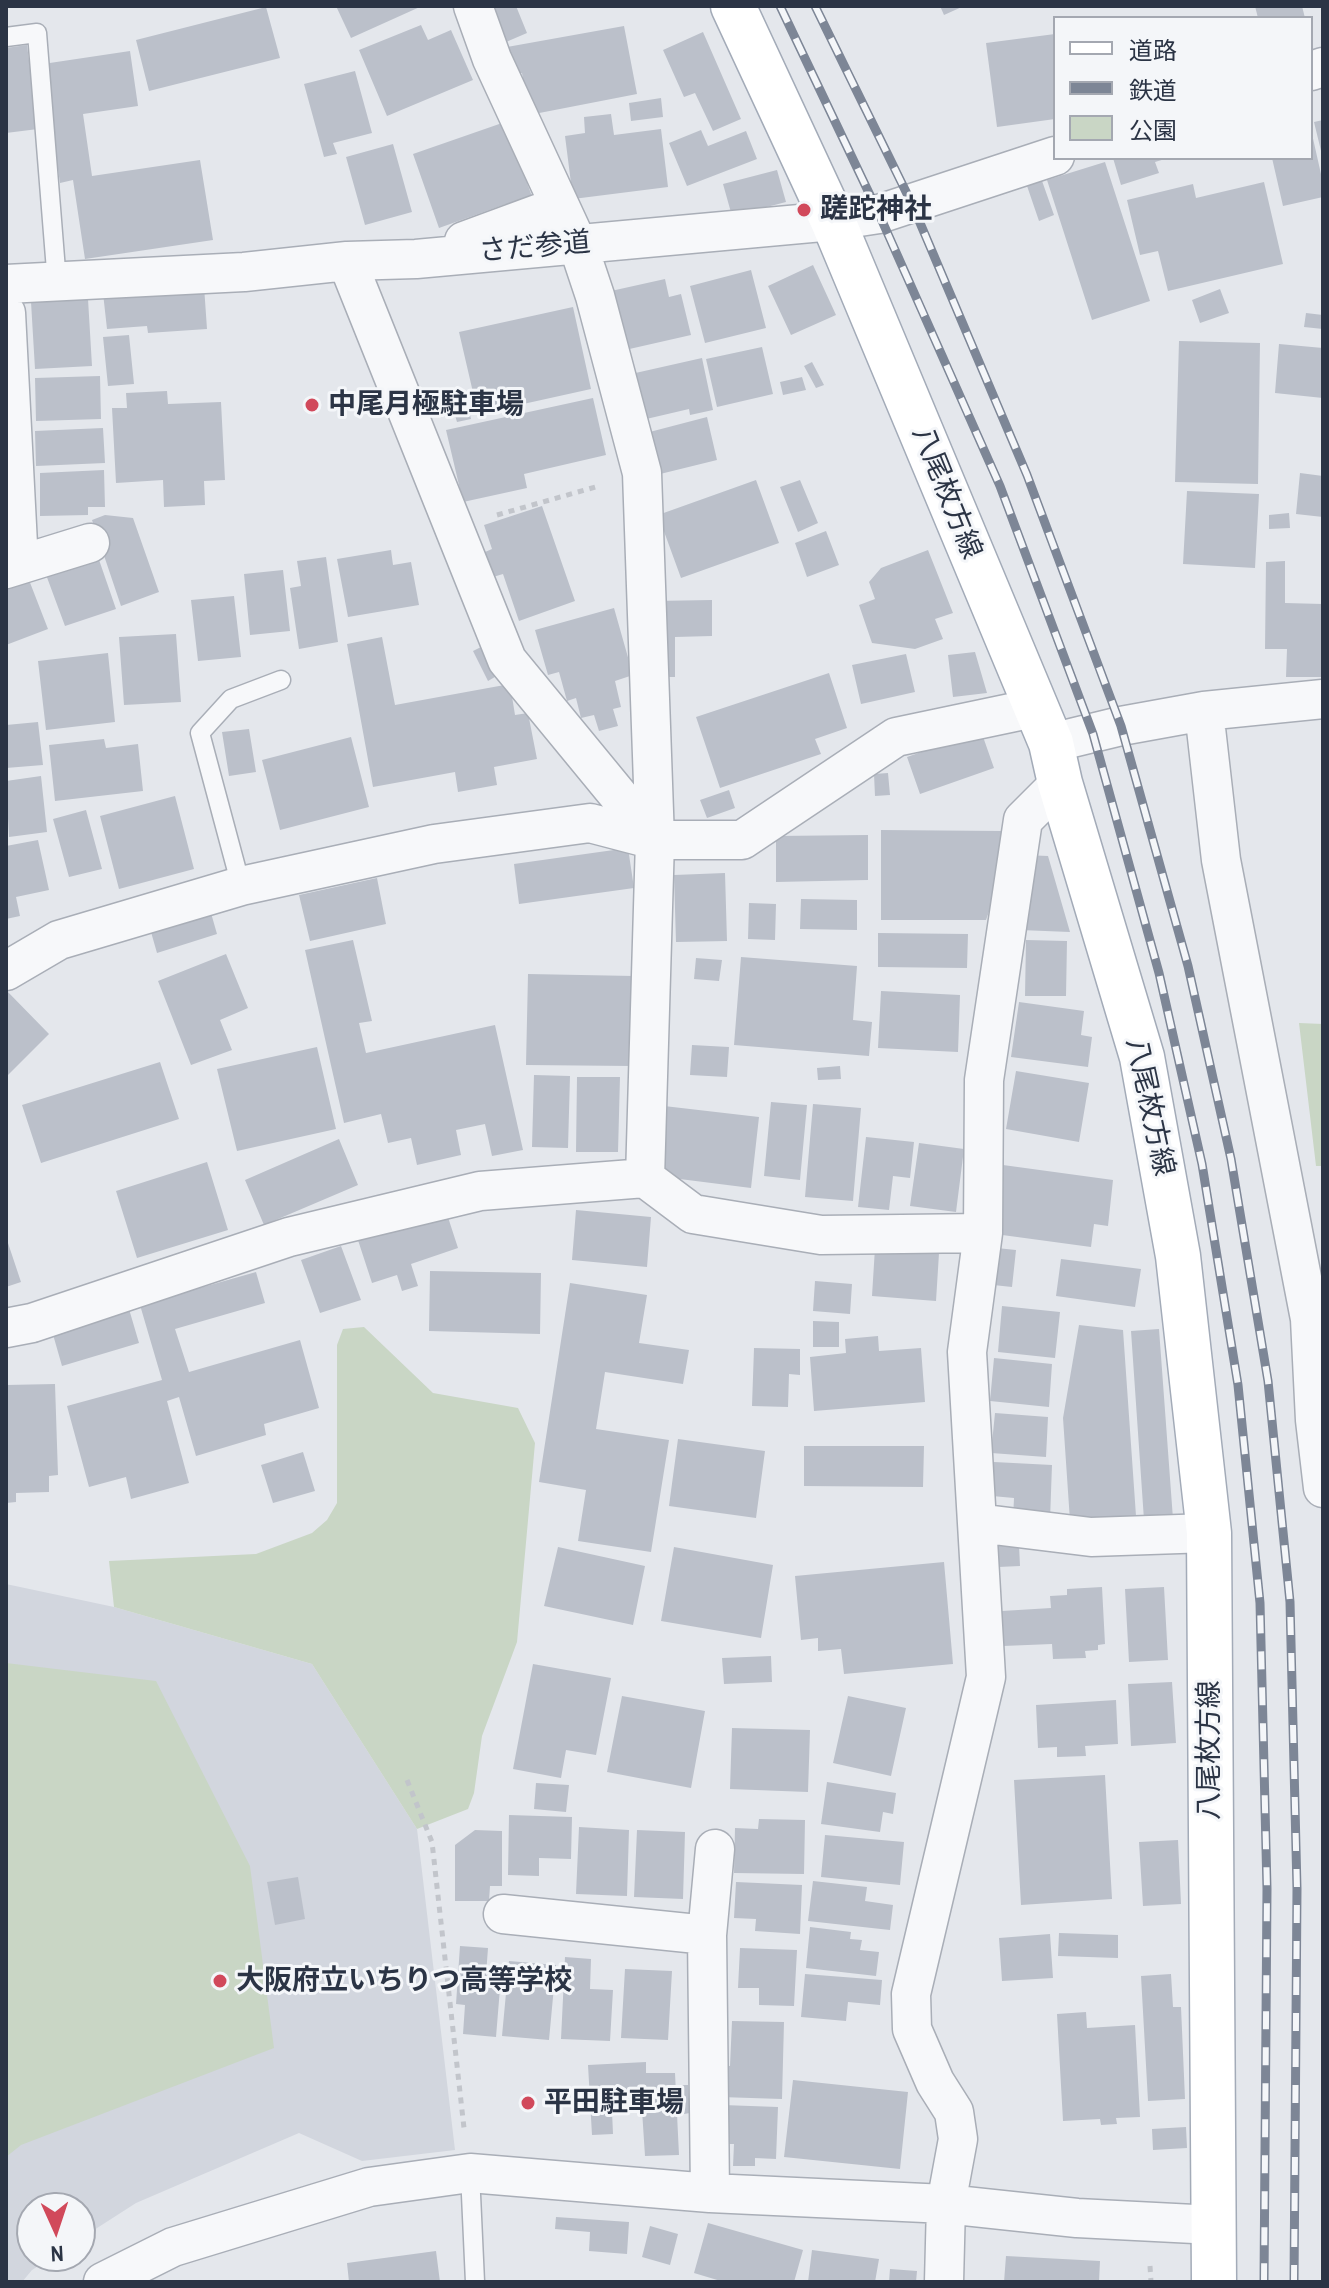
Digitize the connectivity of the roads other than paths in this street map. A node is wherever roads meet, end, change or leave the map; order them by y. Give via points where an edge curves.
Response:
1 (473, 6) edge
2 (733, 6) edge
3 (6, 37) edge
4 (1053, 157) edge
5 (559, 206) junction
6 (833, 221) junction
7 (578, 245) junction
8 (416, 259) junction
9 (347, 261) junction
10 (57, 283) junction
11 (6, 284) edge
12 (6, 313) edge
13 (90, 543) dead end
14 (13, 566) edge
15 (281, 680) dead end
16 (1323, 699) edge
17 (1204, 711) junction
18 (1049, 745) junction
19 (655, 840) junction
20 (241, 886) junction
21 (6, 971) edge
22 (645, 1178) junction
23 (983, 1233) junction
24 (6, 1328) edge
25 (1323, 1488) edge
26 (977, 1523) junction
27 (1209, 1533) junction
28 (715, 1849) dead end
29 (503, 1914) dead end
30 (707, 1935) junction
31 (470, 2173) junction
32 (710, 2193) junction
33 (946, 2204) junction
34 (1214, 2225) junction
35 (103, 2282) edge
36 (475, 2282) edge
37 (944, 2282) edge
38 (1214, 2282) edge

1 - 5 street
2 - 6 main road, 八尾枚方線
3 - 10 lane via 37,33
4 - 6 street, さだ参道 via 879,214
5 - 7 street
5 - 8 street
6 - 7 street, さだ参道
6 - 18 main road, 八尾枚方線
7 - 8 street, さだ参道
7 - 19 street via 642,473
8 - 9 street, さだ参道
9 - 10 street, さだ参道
9 - 19 street via 507,660
10 - 11 street, さだ参道
12 - 14 street
13 - 14 street
15 - 20 lane via 231,699 200,733
16 - 17 street
17 - 18 street
17 - 25 street via 1221,860 1310,1319
18 - 19 street via 896,737 742,840
18 - 23 street via 1023,820 984,1080
18 - 27 main road, 八尾枚方線 via 1142,1057 1178,1256
19 - 20 street via 590,823 434,844
19 - 22 street
20 - 21 street via 59,940
22 - 23 street via 693,1214 821,1235
22 - 24 street via 465,1194 289,1237
23 - 26 street via 967,1352
26 - 27 street via 1091,1537
26 - 33 street via 986,1677 911,1994 915,2038 954,2112 958,2139
27 - 34 main road, 八尾枚方線
28 - 30 street
29 - 30 street
30 - 32 street
31 - 32 street
31 - 35 street via 369,2187 173,2247
31 - 36 lane
32 - 33 street
33 - 34 street
33 - 37 street
34 - 38 main road, 八尾枚方線

